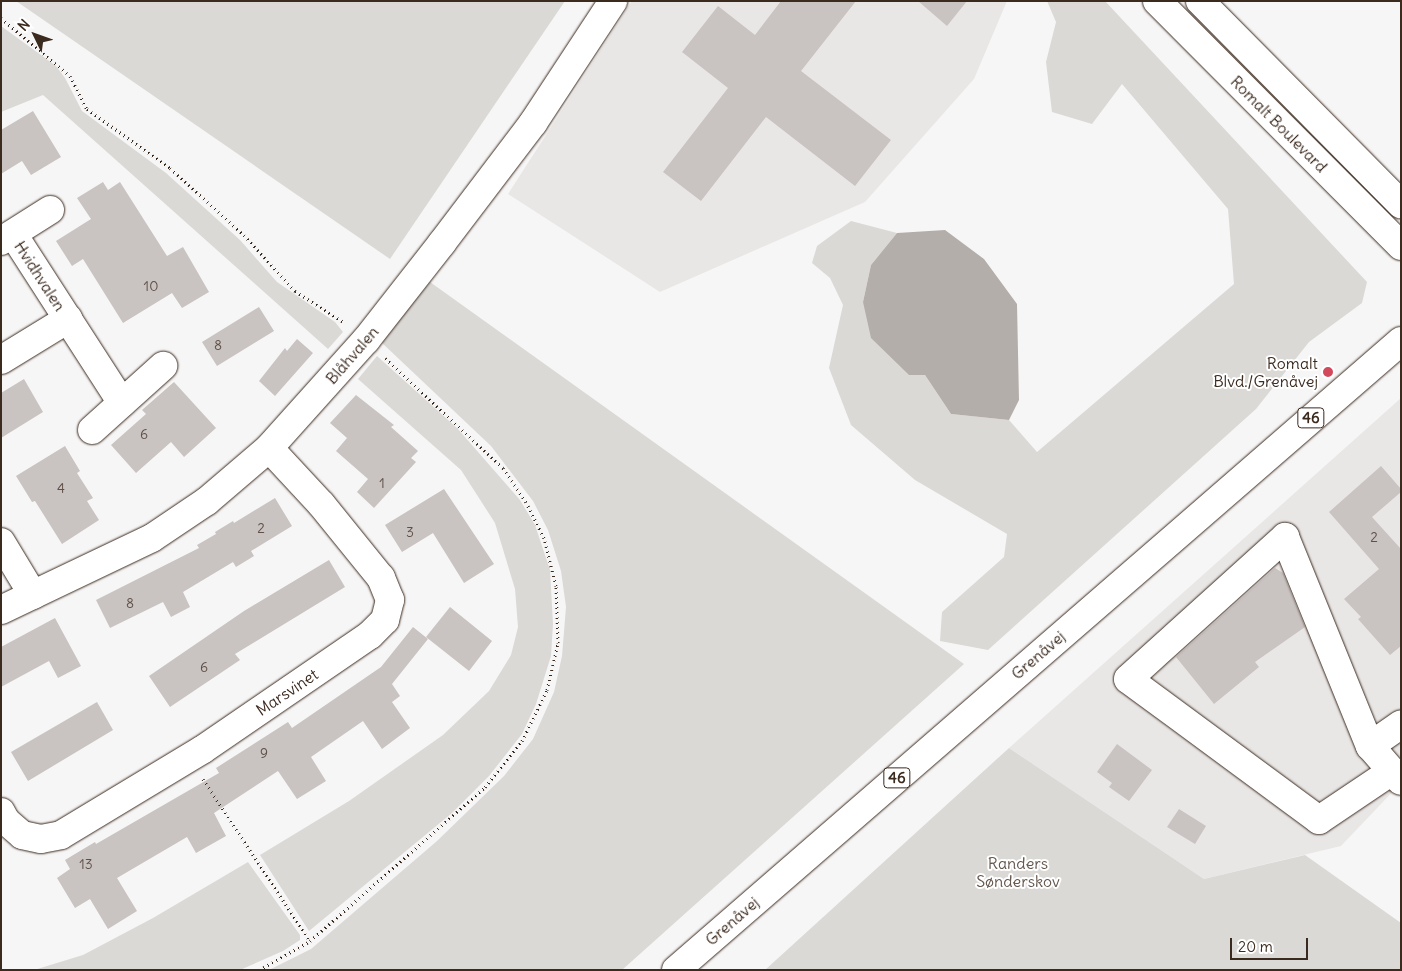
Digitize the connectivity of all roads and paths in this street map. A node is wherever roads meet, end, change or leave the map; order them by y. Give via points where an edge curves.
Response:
1 (612, 1) edge
2 (1157, 1) edge
3 (1200, 1) edge
4 (1, 18) edge
5 (1401, 204) edge
6 (50, 210) dead end
7 (7, 237) edge
8 (1401, 246) edge
9 (68, 319) junction
10 (366, 340) junction
11 (1401, 341) edge
12 (1, 360) edge
13 (163, 366) dead end
14 (122, 404) junction
15 (92, 430) dead end
16 (269, 448) junction
17 (1, 542) edge
18 (33, 595) junction
19 (1, 610) edge
20 (1401, 724) edge
21 (1370, 746) junction
22 (188, 758) junction
23 (1396, 776) edge
24 (1, 812) edge
25 (310, 942) junction
26 (259, 970) edge
27 (676, 970) edge

1 - 10 street, Blåhvalen via 533,123
2 - 8 street, Romalt Boulevard
3 - 5 street, Romalt Boulevard
4 - 10 path via 70,76 87,109 170,168 244,235 296,291 336,315
6 - 7 street, Hvidhvalen
7 - 9 street, Hvidhvalen
9 - 12 street, Hvidhvalen
9 - 14 street, Hvidhvalen
10 - 16 street, Blåhvalen
10 - 25 path via 502,468 526,502 544,538 556,586 558,643 547,690 522,741 486,787
11 - 27 street, Grenåvej / 46
13 - 14 street
14 - 15 street
16 - 18 street, Blåhvalen via 207,501 152,538
16 - 22 street, Marsvinet via 321,504 381,578 390,600 385,620 370,635
17 - 18 street
18 - 19 street, Blåhvalen
20 - 21 street
21 - 23 street
21 - 23 street via 1285,537 1128,679 1319,820
22 - 24 street, Marsvinet via 61,835 41,839 22,835
22 - 25 path
25 - 26 path

